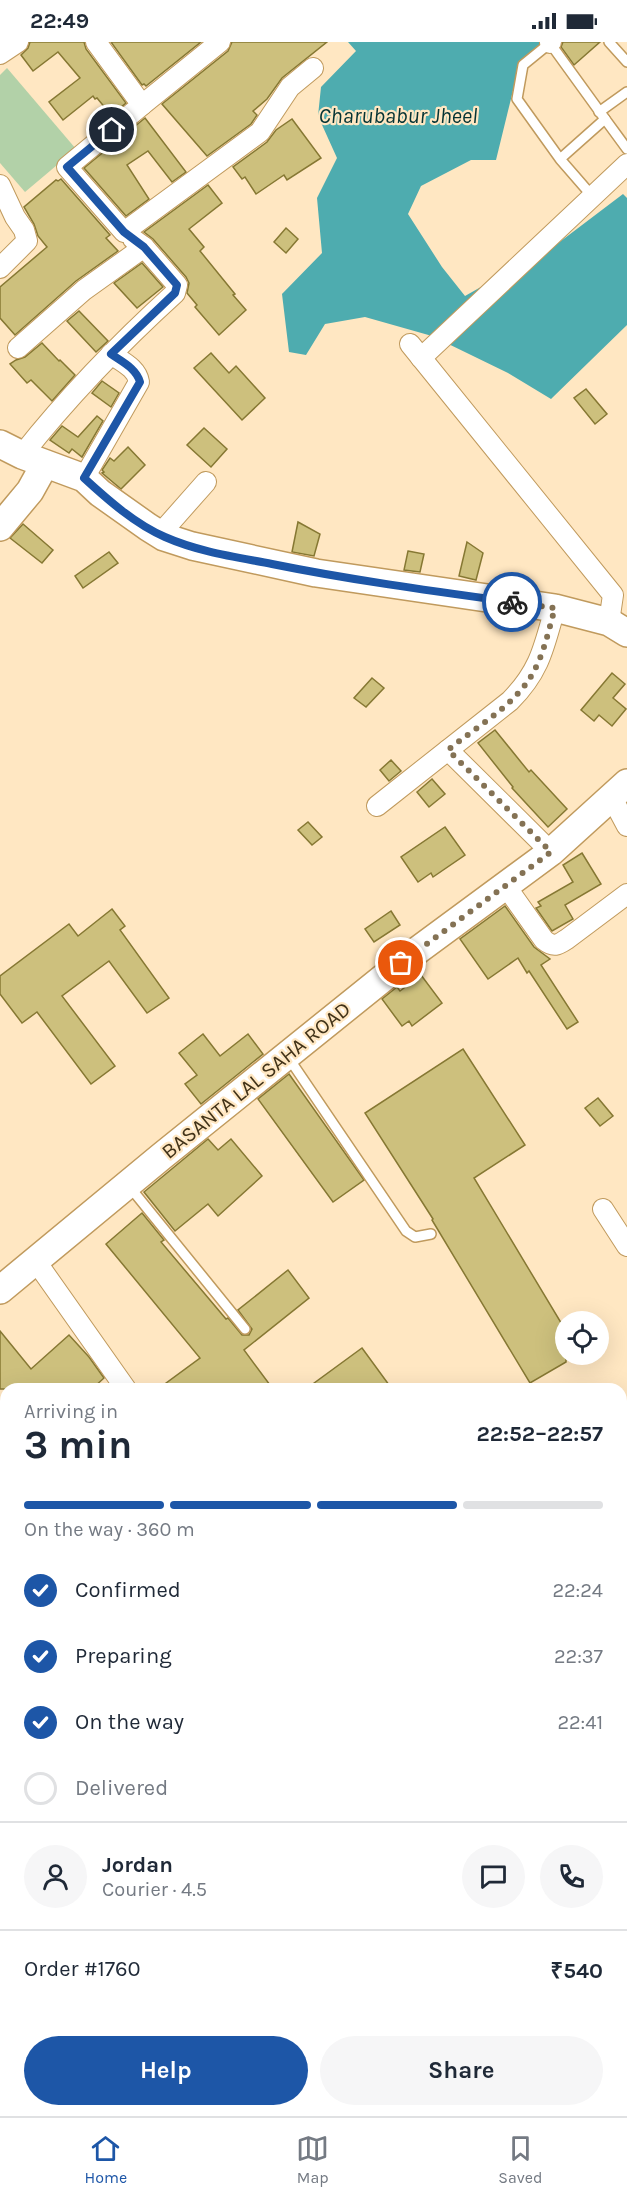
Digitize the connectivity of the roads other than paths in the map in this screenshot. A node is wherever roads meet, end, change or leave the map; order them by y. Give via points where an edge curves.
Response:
1 (18, 42) edge
2 (96, 42) edge
3 (219, 42) edge
4 (551, 42) edge
5 (609, 42) edge
6 (0, 54) edge
7 (627, 62) edge
8 (313, 68) dead end
9 (627, 92) edge
10 (142, 105) junction
11 (602, 116) junction
12 (627, 149) edge
13 (560, 159) junction
14 (627, 165) edge
15 (0, 185) edge
16 (593, 197) junction
17 (124, 232) junction
18 (144, 247) junction
19 (0, 268) edge
20 (18, 348) dead end
21 (111, 354) junction
22 (22, 454) edge
23 (84, 478) junction
24 (206, 482) dead end
25 (0, 527) edge
26 (159, 534) junction
27 (555, 608) junction
28 (618, 628) edge
29 (448, 750) junction
30 (619, 790) edge
31 (376, 806) dead end
32 (627, 826) edge
33 (551, 852) junction
34 (505, 885) junction
35 (627, 894) edge
36 (286, 1055) junction
37 (128, 1184) junction
38 (603, 1209) dead end
39 (431, 1234) dead end
40 (627, 1246) edge
41 (35, 1260) junction
42 (0, 1290) edge
43 (245, 1329) dead end
44 (122, 1383) edge

1 - 6 street
2 - 10 street
3 - 10 street
4 - 11 lane
4 - 13 lane via 523,65 517,99
5 - 7 lane
8 - 17 street via 291,87 260,132
9 - 11 lane
10 - 17 street via 67,167
11 - 12 lane
11 - 13 lane
13 - 16 lane
14 - 16 street
15 - 19 street via 27,240
16 - 28 street via 415,351 613,595
17 - 18 street
18 - 20 street via 84,290
18 - 21 street via 177,285 175,293
21 - 22 street
21 - 23 street via 133,369 140,382
22 - 23 main road
22 - 25 main road via 30,491
23 - 26 main road
24 - 26 street
26 - 27 main road via 214,552 315,573
27 - 28 main road
27 - 29 street via 542,655 523,688
29 - 31 street
29 - 33 street
30 - 32 street
30 - 33 main road, BASANTA LAL SAHA ROAD
33 - 34 main road, BASANTA LAL SAHA ROAD
34 - 35 street via 550,945 567,939
34 - 36 main road, BASANTA LAL SAHA ROAD
36 - 37 main road, BASANTA LAL SAHA ROAD
36 - 39 lane via 406,1231 415,1237
37 - 41 main road, BASANTA LAL SAHA ROAD
37 - 43 lane
38 - 40 street
41 - 42 main road, BASANTA LAL SAHA ROAD
41 - 44 street

